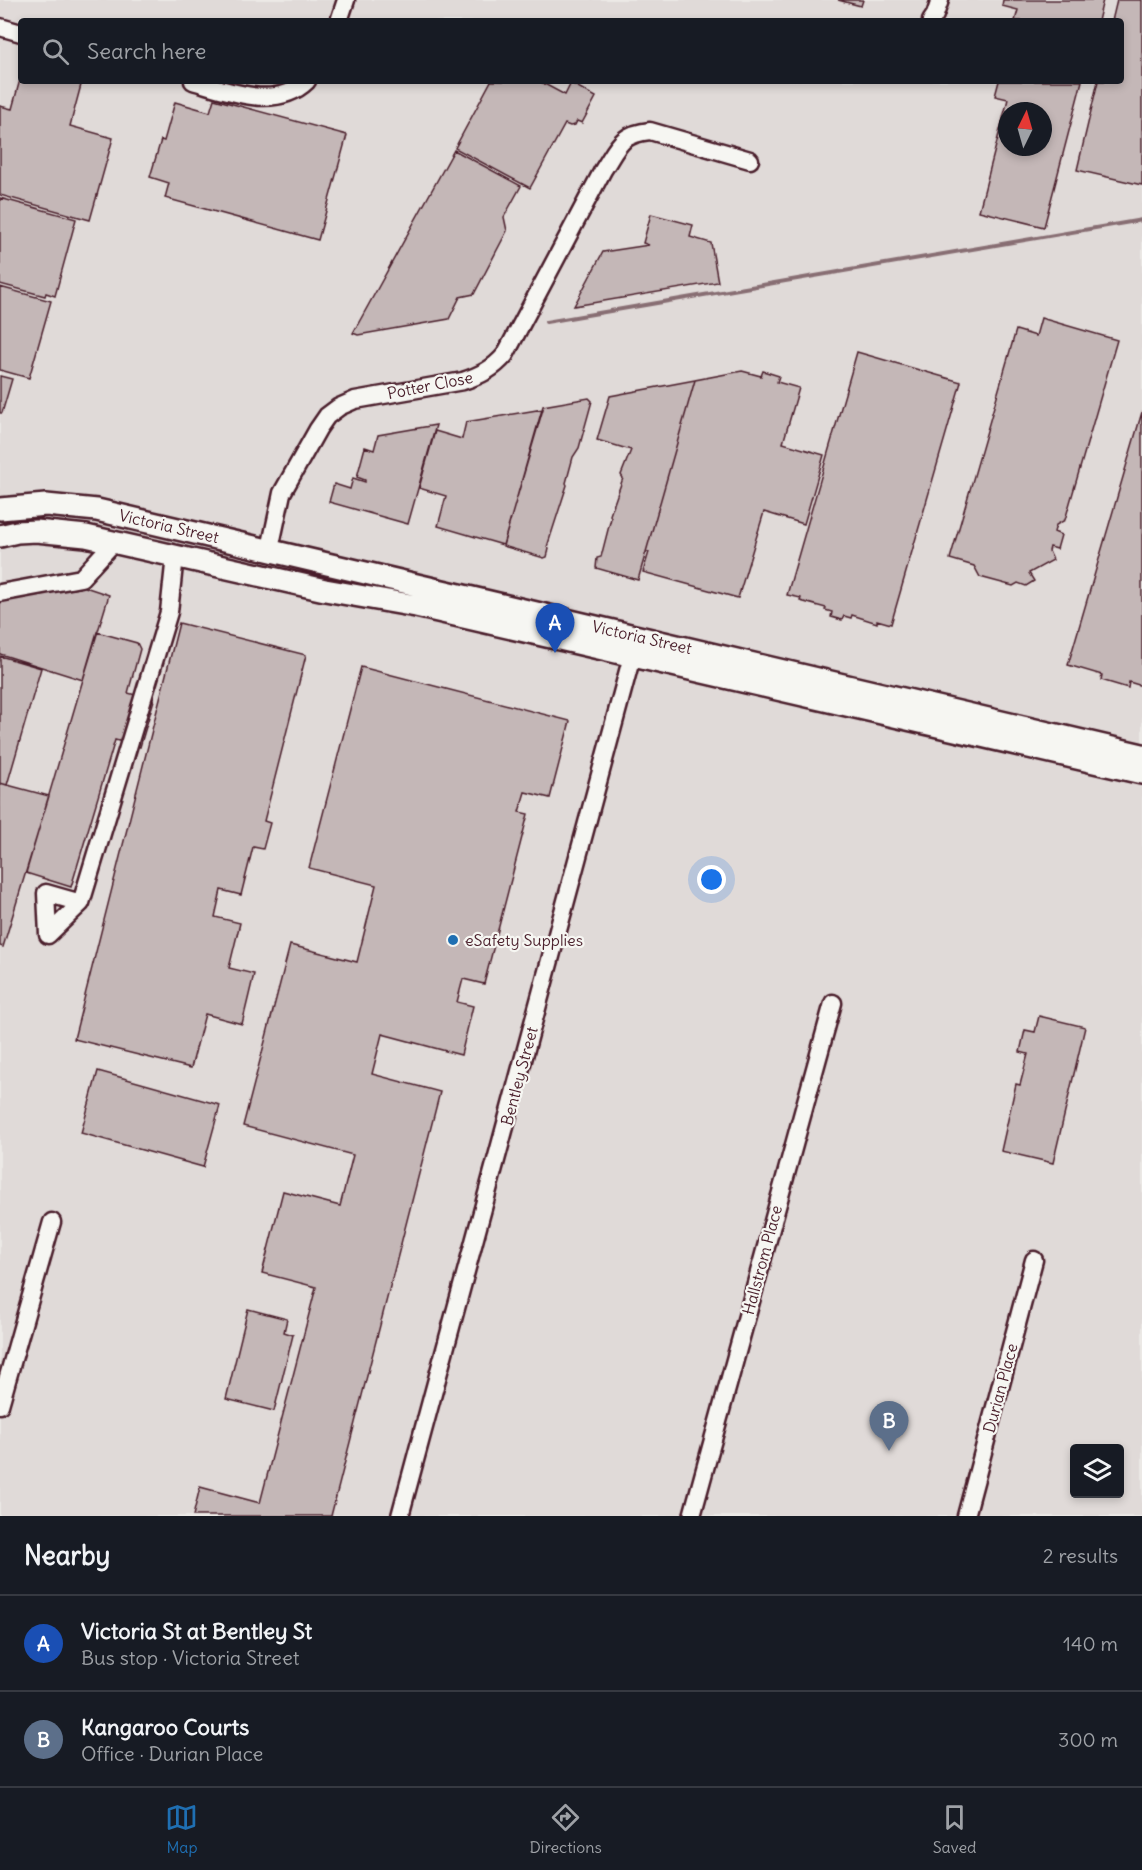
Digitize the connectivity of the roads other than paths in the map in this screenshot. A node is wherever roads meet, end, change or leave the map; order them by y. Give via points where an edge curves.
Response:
1 (346, 0) edge
2 (940, 0) edge
3 (340, 18) edge
4 (933, 18) edge
5 (0, 27) edge
6 (18, 32) edge
7 (204, 84) edge
8 (302, 84) edge
9 (750, 160) dead end
10 (0, 509) edge
11 (0, 536) edge
12 (114, 542) junction
13 (270, 549) junction
14 (175, 556) junction
15 (0, 593) edge
16 (635, 646) junction
17 (1142, 755) edge
18 (1142, 773) edge
19 (81, 903) dead end
20 (832, 1003) dead end
21 (52, 1222) dead end
22 (1034, 1260) dead end
23 (0, 1405) edge
24 (400, 1516) edge
25 (692, 1516) edge
26 (966, 1516) edge

1 - 3 street
2 - 4 street
5 - 6 street
7 - 8 street via 267,97
9 - 13 street, Potter Close via 650,131 633,133 621,141 505,355 494,367 463,381 355,400 327,416 282,493
10 - 13 main road, Victoria Street via 46,505 97,510
11 - 12 main road, Victoria Street via 59,532
12 - 14 main road, Victoria Street
12 - 15 street via 81,578
13 - 16 main road, Victoria Street
14 - 16 main road, Victoria Street via 325,590
14 - 19 street via 169,612
16 - 17 main road, Victoria Street
16 - 18 main road, Victoria Street
16 - 24 street, Bentley Street
20 - 25 street, Hallstrom Place
21 - 23 street
22 - 26 street, Durian Place

